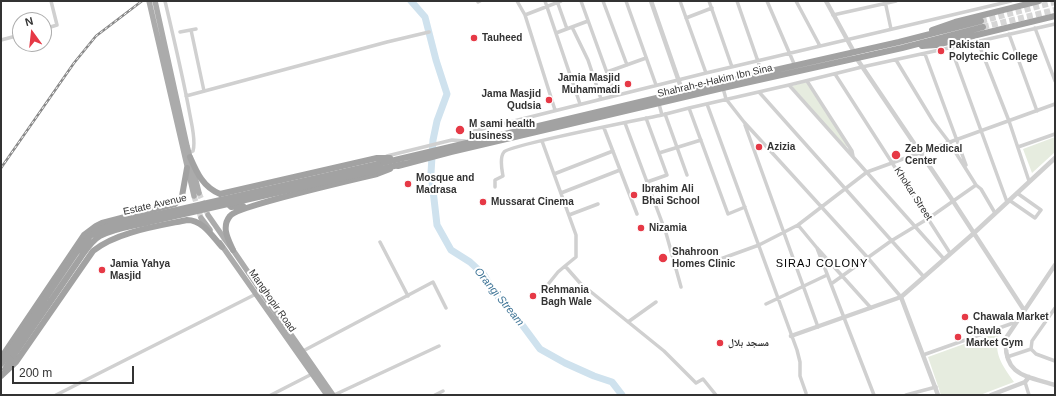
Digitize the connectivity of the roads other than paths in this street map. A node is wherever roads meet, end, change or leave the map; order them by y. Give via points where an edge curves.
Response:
1 (50, 1) edge
2 (149, 1) edge
3 (155, 1) edge
4 (165, 1) edge
5 (517, 1) edge
6 (545, 1) edge
7 (559, 1) edge
8 (581, 1) edge
9 (603, 1) edge
10 (626, 1) edge
11 (651, 1) edge
12 (680, 1) edge
13 (709, 1) edge
14 (737, 1) edge
15 (767, 1) edge
16 (796, 1) edge
17 (826, 1) edge
18 (896, 1) edge
19 (1011, 1) edge
20 (1039, 1) edge
21 (885, 2) edge
22 (1021, 3) edge
23 (546, 6) junction
24 (712, 8) junction
25 (154, 11) junction
26 (525, 15) junction
27 (833, 15) junction
28 (1055, 16) edge
29 (686, 18) junction
30 (588, 21) junction
31 (982, 24) tunnel mouth
32 (1055, 24) edge
33 (52, 27) edge
34 (572, 27) junction
35 (1035, 28) junction
36 (196, 29) dead end
37 (568, 29) junction
38 (891, 29) junction
39 (191, 30) junction
40 (180, 32) dead end
41 (429, 32) dead end
42 (556, 34) junction
43 (1009, 34) junction
44 (12, 37) edge
45 (1, 40) edge
46 (847, 40) junction
47 (978, 42) junction
48 (900, 45) junction
49 (820, 46) junction
50 (951, 48) junction
51 (854, 52) junction
52 (789, 53) junction
53 (926, 54) junction
54 (646, 58) junction
55 (857, 59) junction
56 (896, 60) junction
57 (758, 61) junction
58 (627, 65) junction
59 (795, 66) junction
60 (732, 67) junction
61 (862, 67) junction
62 (607, 72) junction
63 (706, 73) junction
64 (762, 73) junction
65 (835, 74) junction
66 (679, 80) junction
67 (807, 81) junction
68 (1055, 81) edge
69 (656, 85) junction
70 (789, 85) junction
71 (723, 88) junction
72 (204, 91) junction
73 (759, 92) junction
74 (683, 93) junction
75 (615, 95) junction
76 (186, 96) junction
77 (601, 99) junction
78 (726, 99) junction
79 (580, 104) junction
80 (659, 104) junction
81 (707, 104) junction
82 (1055, 104) edge
83 (689, 108) junction
84 (555, 110) junction
85 (1037, 111) junction
86 (664, 115) junction
87 (646, 118) junction
88 (1009, 121) junction
89 (744, 122) junction
90 (626, 123) junction
91 (604, 128) junction
92 (981, 130) junction
93 (1055, 134) edge
94 (956, 139) junction
95 (701, 140) junction
96 (542, 141) junction
97 (475, 142) junction
98 (949, 142) junction
99 (677, 147) junction
100 (1018, 147) junction
101 (451, 149) junction
102 (613, 151) junction
103 (920, 152) junction
104 (659, 153) junction
105 (190, 155) junction
106 (854, 158) junction
107 (1054, 160) edge
108 (378, 161) junction
109 (402, 161) junction
110 (891, 162) junction
111 (187, 168) junction
112 (620, 170) junction
113 (968, 171) junction
114 (867, 172) junction
115 (554, 174) junction
116 (687, 174) dead end
117 (1029, 181) junction
118 (648, 182) junction
119 (976, 185) junction
120 (495, 187) dead end
121 (844, 188) junction
122 (234, 191) junction
123 (1017, 192) junction
124 (561, 193) junction
125 (272, 200) junction
126 (953, 201) junction
127 (1008, 201) junction
128 (598, 204) dead end
129 (821, 207) junction
130 (745, 208) junction
131 (995, 213) junction
132 (637, 214) dead end
133 (208, 215) tunnel mouth
134 (569, 215) junction
135 (125, 217) junction
136 (201, 218) tunnel mouth
137 (929, 218) junction
138 (798, 225) junction
139 (915, 226) junction
140 (153, 227) junction
141 (784, 232) junction
142 (974, 233) junction
143 (891, 241) junction
144 (380, 242) dead end
145 (759, 245) junction
146 (222, 246) junction
147 (816, 248) junction
148 (233, 250) junction
149 (950, 253) junction
150 (868, 258) junction
151 (944, 259) junction
152 (704, 265) dead end
153 (1055, 265) edge
154 (565, 266) junction
155 (827, 275) junction
156 (843, 276) junction
157 (924, 277) junction
158 (831, 284) junction
159 (681, 286) dead end
160 (804, 286) junction
161 (256, 294) junction
162 (541, 294) dead end
163 (408, 296) junction
164 (901, 297) junction
165 (778, 298) junction
166 (656, 302) dead end
167 (766, 304) dead end
168 (446, 308) dead end
169 (871, 308) junction
170 (1055, 308) edge
171 (1024, 310) junction
172 (843, 317) junction
173 (628, 322) junction
174 (1016, 322) junction
175 (818, 327) junction
176 (791, 336) junction
177 (439, 346) dead end
178 (1031, 349) junction
179 (303, 351) junction
180 (12, 354) junction
181 (923, 355) junction
182 (1007, 357) junction
183 (1, 358) edge
184 (1055, 360) edge
185 (1, 364) edge
186 (312, 374) junction
187 (1, 375) edge
188 (1029, 377) junction
189 (1025, 382) junction
190 (1055, 385) edge
191 (936, 387) junction
192 (443, 391) dead end
193 (806, 393) dead end
194 (998, 394) edge
195 (56, 395) edge
196 (271, 395) edge
197 (327, 395) edge
198 (334, 395) edge
199 (435, 395) edge
200 (716, 395) edge
201 (874, 395) edge
202 (906, 395) edge
203 (938, 395) edge
204 (991, 395) edge
205 (1029, 395) edge

1 - 33 street via 57,26
2 - 25 main road
3 - 25 main road
4 - 76 street
5 - 26 street
6 - 23 street
7 - 23 street
7 - 37 street
8 - 30 street
9 - 58 street
10 - 54 street
11 - 66 street
12 - 29 street
13 - 24 street
14 - 57 street
15 - 52 street
16 - 49 street
17 - 27 street
18 - 21 street
19 - 38 street
20 - 22 highway
21 - 27 street
21 - 38 street
22 - 48 highway via 954,22
23 - 26 street
23 - 42 street
24 - 29 street
24 - 60 street
25 - 105 main road
25 - 111 main road
26 - 84 street
27 - 46 street
28 - 48 highway via 936,45
29 - 63 street
30 - 34 street
30 - 62 street
31 - 48 highway, Shahrah-e-Hakim Ibn Sina
32 - 35 street
34 - 37 street
34 - 77 street via 588,60
35 - 43 street
35 - 68 street
36 - 39 street
37 - 42 street
38 - 46 street
39 - 40 street
39 - 72 street
41 - 72 street
42 - 79 street
43 - 47 street
43 - 85 street
44 - 45 street
46 - 49 street
46 - 51 street
47 - 50 street
47 - 88 street
48 - 51 highway, Shahrah-e-Hakim Ibn Sina
48 - 55 highway, Shahrah-e-Hakim Ibn Sina
49 - 52 street
50 - 53 street
50 - 92 street
51 - 59 highway, Shahrah-e-Hakim Ibn Sina
52 - 57 street
52 - 59 street
53 - 56 street
53 - 94 street
54 - 58 street
54 - 69 street
55 - 61 street
55 - 71 highway, Shahrah-e-Hakim Ibn Sina
56 - 61 street
56 - 98 street via 933,121
57 - 60 street
57 - 64 street
58 - 62 street
59 - 64 highway, Shahrah-e-Hakim Ibn Sina
60 - 63 street
61 - 65 street
61 - 103 street
62 - 75 street
63 - 66 street
64 - 74 highway, Shahrah-e-Hakim Ibn Sina
65 - 67 street
65 - 110 street, Khokar Street
66 - 69 street
66 - 74 street
67 - 70 street
67 - 106 street via 852,150
69 - 75 street
70 - 73 street
70 - 106 street
71 - 78 street
71 - 80 highway, Shahrah-e-Hakim Ibn Sina
72 - 76 street
73 - 78 street
73 - 121 street
74 - 97 highway, Shahrah-e-Hakim Ibn Sina
75 - 77 street
76 - 105 street via 194,149
77 - 79 street
78 - 81 street
78 - 89 street
79 - 84 street
80 - 86 street
80 - 101 highway, Shahrah-e-Hakim Ibn Sina
81 - 83 street
81 - 130 street
82 - 85 street
83 - 86 street
83 - 95 street
84 - 97 street via 474,131
85 - 88 street
86 - 87 street
86 - 99 street
87 - 90 street
87 - 104 street
88 - 92 street
88 - 100 street
89 - 129 street
89 - 141 street
90 - 91 street
90 - 118 street
91 - 96 street
91 - 102 street
92 - 94 street
92 - 127 street
93 - 100 street
94 - 98 street
94 - 113 street
95 - 99 street
95 - 130 street via 728,214
96 - 115 street
96 - 120 street via 504,152 503,176 495,180
97 - 101 highway, Shahrah-e-Hakim Ibn Sina
97 - 108 street via 452,140
98 - 103 street
98 - 113 street
99 - 104 street
99 - 116 street
100 - 117 street
101 - 109 highway
102 - 112 street
102 - 115 street
103 - 110 street
103 - 126 street
104 - 118 street via 667,175
105 - 111 main road via 197,194
105 - 122 highway via 198,175 208,187 220,194
106 - 114 street
107 - 117 street
108 - 109 highway
108 - 122 highway
108 - 180 highway, Estate Avenue, bridge via 101,229 90,236 76,253
109 - 125 highway via 377,174
109 - 180 highway, bridge via 100,235 86,250
110 - 114 street
110 - 137 street, Khokar Street
111 - 135 highway via 182,196 175,204
112 - 124 street
112 - 132 street
113 - 119 street
114 - 121 street
114 - 139 street
115 - 124 street
117 - 123 street
118 - 159 street via 666,232
119 - 126 street
119 - 131 street
121 - 129 street
121 - 143 street
122 - 125 highway via 226,198 231,207
123 - 127 street
123 - 127 street via 1041,210 1035,218
124 - 134 street
125 - 148 highway via 234,212 230,216 226,232
126 - 137 street
126 - 142 street
127 - 131 street
128 - 134 street
129 - 138 street
129 - 150 street
130 - 145 street
131 - 142 street
133 - 148 main road
134 - 154 street via 577,246 576,257
135 - 140 highway via 166,208 172,210 172,220
135 - 183 highway via 102,223 84,235
136 - 146 main road, Manghopir Road
137 - 139 street
137 - 149 street, Khokar Street
138 - 141 street
138 - 147 street
139 - 143 street
139 - 151 street
140 - 146 highway via 192,220 201,224
140 - 187 highway via 107,241 93,251 16,362
141 - 145 street
141 - 160 street
142 - 149 street
142 - 171 street
143 - 150 street
143 - 157 street
144 - 163 street
145 - 152 street
145 - 165 street
146 - 161 main road, Manghopir Road
147 - 155 street
147 - 156 street
148 - 179 main road
149 - 151 street
150 - 156 street
150 - 164 street
151 - 157 street
153 - 171 street
154 - 162 street
154 - 173 street via 580,283
155 - 158 street
155 - 160 street
156 - 158 street
156 - 169 street
157 - 164 street
158 - 172 street
160 - 165 street
160 - 175 street
161 - 186 main road, Manghopir Road
161 - 195 street
163 - 168 street via 433,282
163 - 179 street
164 - 169 street
164 - 181 street
165 - 167 street
165 - 176 street
166 - 173 street
169 - 172 street
170 - 178 street via 1032,341
171 - 174 street
172 - 175 street
172 - 201 street
173 - 200 street via 664,351 696,383 703,379
174 - 181 street
174 - 182 street via 1006,338
175 - 176 street
176 - 193 street
177 - 198 street
178 - 182 street
178 - 184 street via 1036,354
179 - 198 main road
180 - 185 highway, Estate Avenue
180 - 187 highway
181 - 191 street
182 - 188 street via 1009,364 1018,373
186 - 196 street
186 - 197 main road, Manghopir Road
188 - 189 street
188 - 190 street
189 - 194 street
189 - 205 street
191 - 202 street
191 - 203 street
192 - 199 street
194 - 204 street

